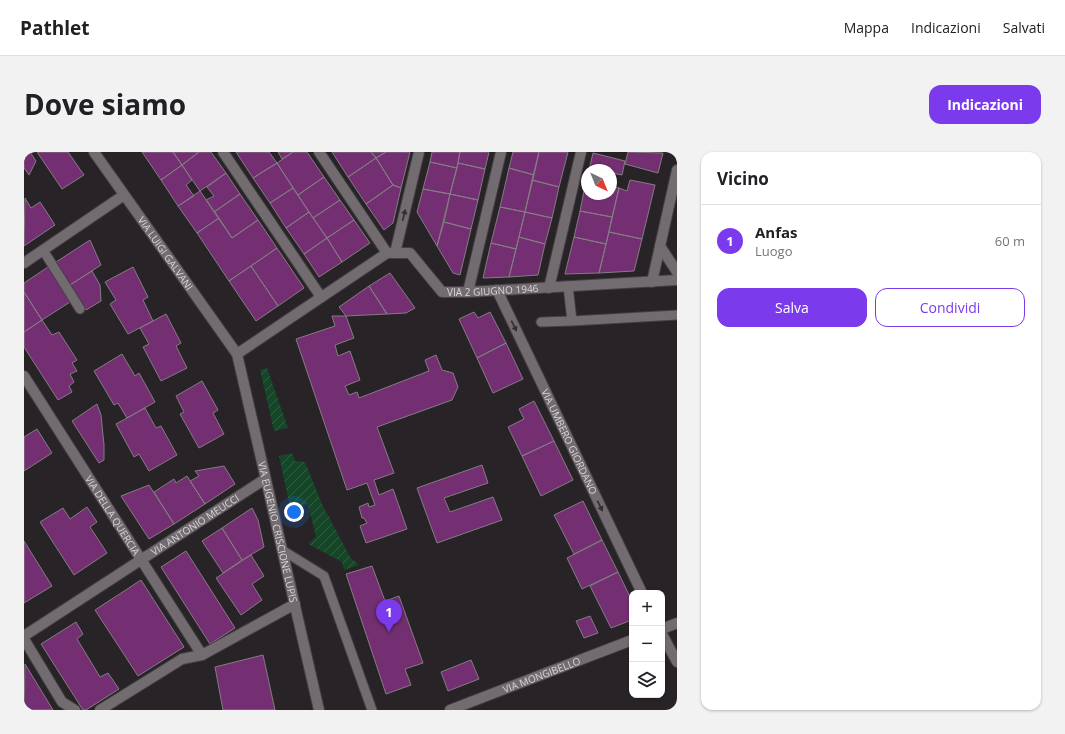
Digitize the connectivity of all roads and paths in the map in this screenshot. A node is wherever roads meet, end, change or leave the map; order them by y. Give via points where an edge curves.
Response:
1 (94, 152) edge
2 (223, 152) edge
3 (319, 152) edge
4 (419, 152) edge
5 (501, 152) edge
6 (581, 152) edge
7 (677, 170) edge
8 (124, 195) junction
9 (660, 246) junction
10 (43, 250) junction
11 (391, 253) junction
12 (24, 263) edge
13 (677, 272) edge
14 (677, 280) edge
15 (652, 282) junction
16 (568, 286) junction
17 (549, 288) junction
18 (497, 290) junction
19 (468, 292) junction
20 (322, 297) junction
21 (80, 309) dead end
22 (677, 315) edge
23 (572, 321) junction
24 (541, 322) dead end
25 (237, 354) junction
26 (24, 376) edge
27 (266, 479) junction
28 (282, 550) junction
29 (141, 560) junction
30 (641, 590) edge
31 (295, 604) junction
32 (677, 623) edge
33 (665, 628) edge
34 (24, 636) edge
35 (24, 639) edge
36 (665, 640) edge
37 (629, 641) edge
38 (202, 655) junction
39 (677, 662) edge
40 (74, 710) edge
41 (100, 710) edge
42 (319, 710) edge
43 (372, 710) edge
44 (450, 710) edge

1 - 8 street, VIA LUIGI GALVANI
2 - 20 street
3 - 11 street
11 -> 4 street
5 - 19 street
6 - 17 street
7 - 9 street
8 - 10 street
8 - 25 street, VIA LUIGI GALVANI
9 - 13 street
9 - 15 street
10 - 12 street
10 - 21 lane
11 - 19 street, VIA 2 GIUGNO 1946 via 410,254 442,292
11 - 20 street
14 - 15 street, VIA 2 GIUGNO 1946
15 - 16 street, VIA 2 GIUGNO 1946
16 - 17 street, VIA 2 GIUGNO 1946
16 - 23 lane
17 - 18 street, VIA 2 GIUGNO 1946
18 - 19 street, VIA 2 GIUGNO 1946
18 -> 30 street, VIA UMBERO GIORDANO
20 - 25 street
22 - 23 lane
23 - 24 lane
25 - 27 street, VIA EUGENIO CRISCIONE LUPIS
26 - 29 street, VIA DELLA QUERCIA
27 - 28 street, VIA EUGENIO CRISCIONE LUPIS
27 - 29 street, VIA ANTONIO MEUCCI
28 - 31 street, VIA EUGENIO CRISCIONE LUPIS
28 - 43 lane via 324,576
29 - 34 street, VIA ANTONIO MEUCCI
29 - 38 street, VIA DELLA QUERCIA
31 - 38 street
31 - 42 street, VIA EUGENIO CRISCIONE LUPIS
32 - 33 street
35 - 40 street via 62,702
36 - 39 street
37 - 44 street, VIA MONGIBELLO
38 - 41 street via 182,658

